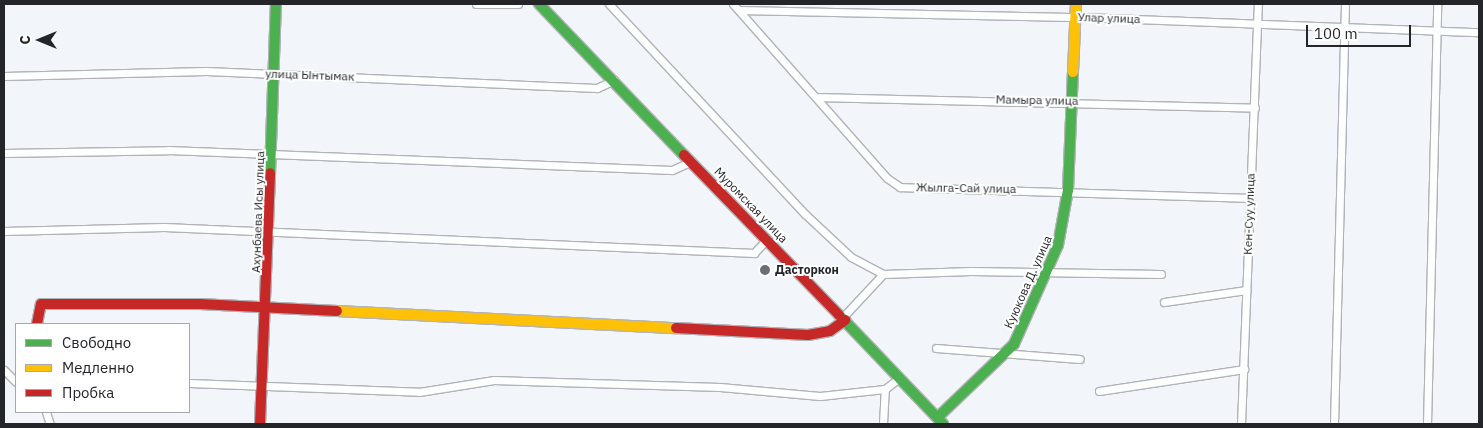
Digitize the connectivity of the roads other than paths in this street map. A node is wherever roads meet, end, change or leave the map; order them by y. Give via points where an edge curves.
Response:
1 (276, 4) edge
2 (476, 4) edge
3 (518, 4) edge
4 (541, 4) edge
5 (609, 4) edge
6 (733, 4) edge
7 (1076, 4) edge
8 (1258, 4) edge
9 (1345, 4) edge
10 (1437, 4) edge
11 (739, 10) junction
12 (1076, 16) junction
13 (1258, 22) junction
14 (1344, 26) junction
15 (1436, 32) junction
16 (1479, 32) edge
17 (276, 74) junction
18 (4, 76) edge
19 (614, 80) junction
20 (819, 97) junction
21 (1074, 101) junction
22 (1255, 108) junction
23 (273, 152) junction
24 (4, 153) edge
25 (692, 161) junction
26 (1068, 190) junction
27 (1249, 198) junction
28 (4, 231) edge
29 (270, 231) junction
30 (766, 240) junction
31 (1047, 273) junction
32 (884, 274) junction
33 (1160, 274) dead end
34 (1246, 290) junction
35 (1164, 302) dead end
36 (266, 309) junction
37 (844, 319) junction
38 (37, 323) edge
39 (936, 348) dead end
40 (1006, 354) junction
41 (1080, 358) dead end
42 (1244, 369) junction
43 (4, 370) edge
44 (899, 378) junction
45 (15, 381) edge
46 (190, 383) edge
47 (263, 386) junction
48 (886, 389) junction
49 (1099, 391) dead end
50 (940, 421) edge
51 (260, 423) edge
52 (883, 424) edge
53 (1241, 424) edge
54 (1334, 424) edge
55 (1427, 424) edge

1 - 17 street, Ахунбаева Исы улица
2 - 3 street
4 - 19 street, Муромская улица
5 - 32 street via 805,214 851,257
6 - 11 street, Жылга-Сай улица
7 - 12 street, Куюкова Д. улица
8 - 13 street, Кен-Суу улица
9 - 14 street
10 - 15 street
11 - 12 street, Улар улица
11 - 20 street, Жылга-Сай улица
12 - 13 street, Улар улица
12 - 21 street, Куюкова Д. улица
13 - 14 street, Улар улица
13 - 22 street, Кен-Суу улица
14 - 15 street, Улар улица
14 - 54 street
15 - 16 street, Улар улица
15 - 55 street
17 - 18 street, улица Ынтымак
17 - 19 street, улица Ынтымак via 597,88
17 - 23 street, Ахунбаева Исы улица
19 - 25 street, Муромская улица
20 - 21 street, Мамыра улица
20 - 26 street, Жылга-Сай улица via 887,178 900,187
21 - 22 street, Мамыра улица
21 - 26 street, Куюкова Д. улица
22 - 27 street, Кен-Суу улица
23 - 24 street
23 - 25 street via 672,170
23 - 29 street, Ахунбаева Исы улица
25 - 30 street, Муромская улица
26 - 27 street, Жылга-Сай улица
26 - 31 street, Куюкова Д. улица via 1065,225
27 - 34 street, Кен-Суу улица
28 - 29 street
29 - 30 street via 754,253
29 - 36 street, Ахунбаева Исы улица
30 - 37 street, Муромская улица
31 - 32 street
31 - 33 street
31 - 40 street, Куюкова Д. улица
32 - 37 street
34 - 35 street
34 - 42 street, Кен-Суу улица
36 - 37 street via 808,335 830,331
36 - 38 street via 41,304
36 - 47 street, Ахунбаева Исы улица
37 - 44 street, Муромская улица
39 - 40 street
40 - 41 street
40 - 50 street, Куюкова Д. улица
42 - 49 street
42 - 53 street, Кен-Суу улица
43 - 45 street
44 - 48 street
44 - 50 street, Муромская улица
46 - 47 street
47 - 48 street via 419,392 494,380 720,387 820,396
47 - 51 street, Ахунбаева Исы улица
48 - 52 street

